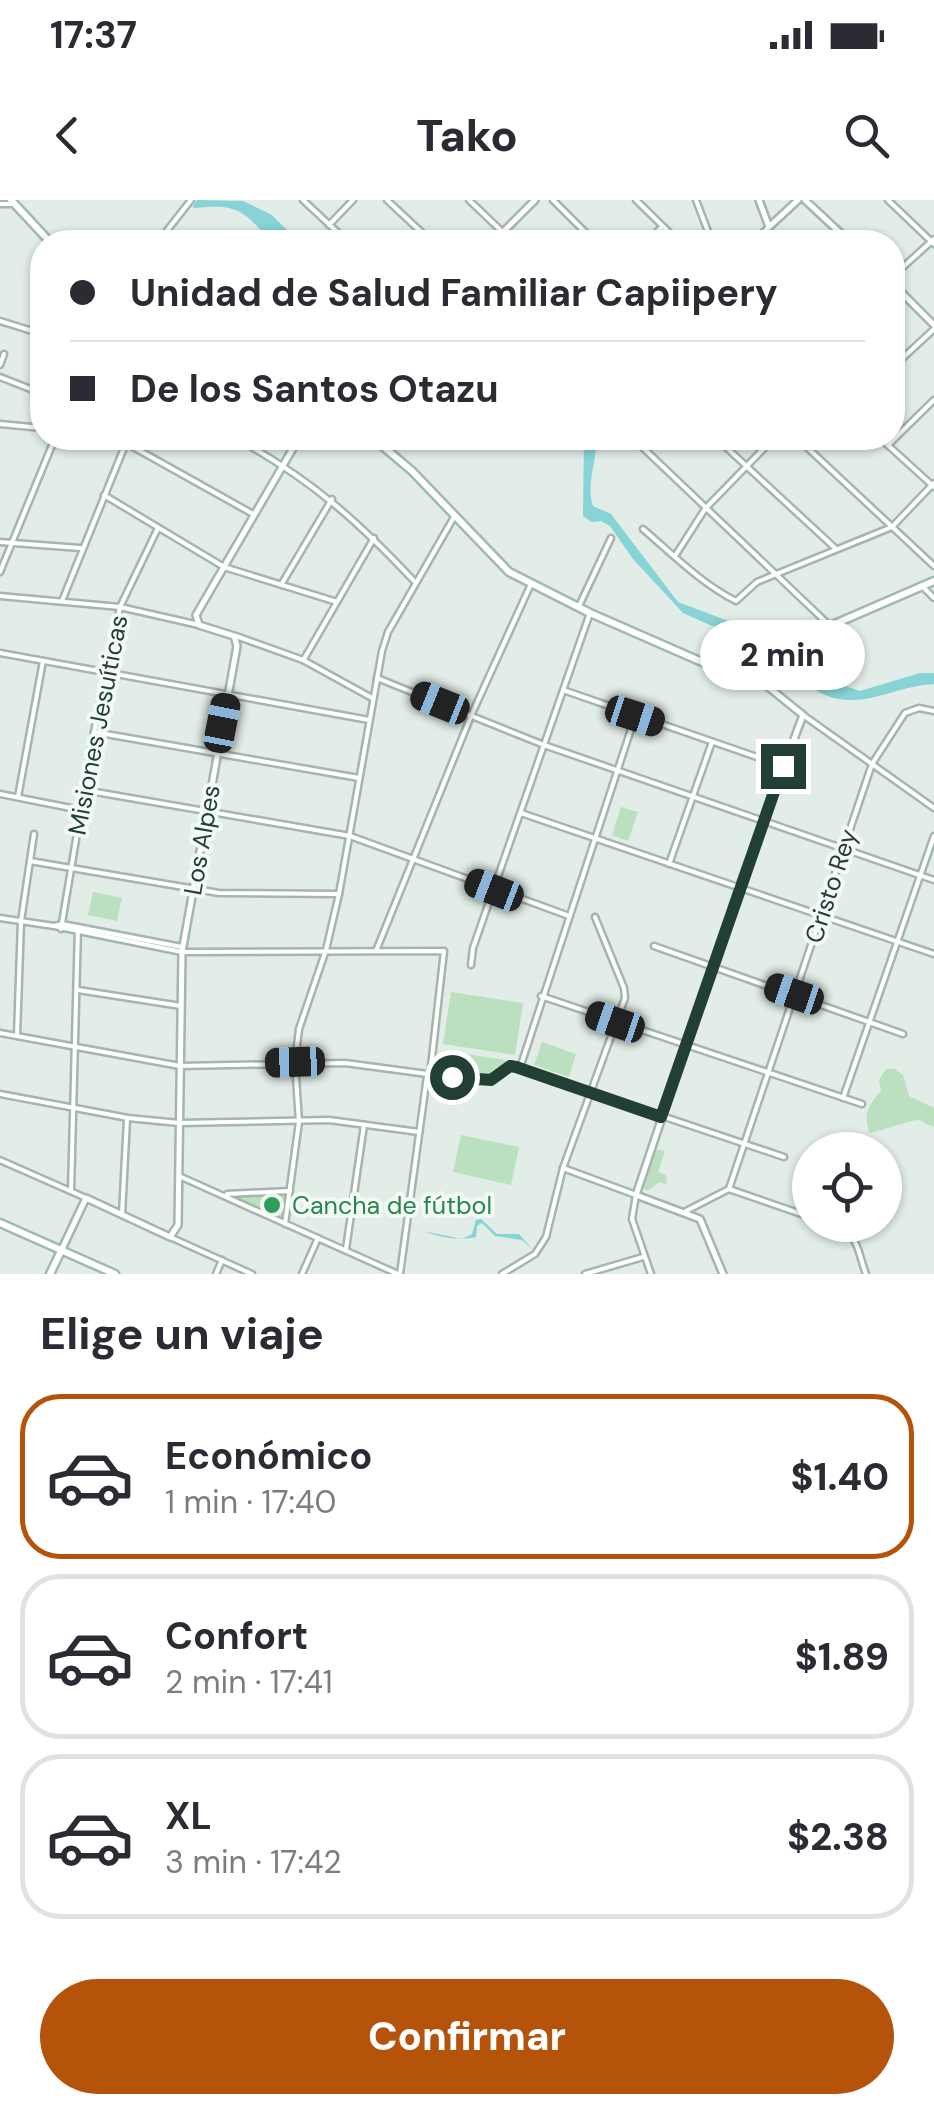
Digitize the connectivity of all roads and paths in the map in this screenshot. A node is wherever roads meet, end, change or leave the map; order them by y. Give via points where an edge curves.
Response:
1 (191, 200) edge
2 (303, 200) edge
3 (353, 200) edge
4 (388, 200) edge
5 (469, 200) edge
6 (535, 200) edge
7 (553, 200) edge
8 (636, 200) edge
9 (696, 200) edge
10 (759, 200) edge
11 (801, 200) edge
12 (888, 200) edge
13 (12, 202) edge
14 (0, 204) edge
15 (329, 225) junction
16 (769, 226) junction
17 (662, 227) junction
18 (39, 230) edge
19 (167, 230) edge
20 (335, 230) edge
21 (419, 230) edge
22 (500, 230) edge
23 (506, 230) edge
24 (583, 230) edge
25 (659, 230) edge
26 (665, 230) edge
27 (707, 230) edge
28 (765, 230) edge
29 (836, 230) edge
30 (933, 241) edge
31 (905, 268) edge
32 (905, 295) edge
33 (0, 321) edge
34 (934, 327) edge
35 (30, 330) edge
36 (4, 354) dead end
37 (905, 355) edge
38 (0, 365) edge
39 (0, 377) edge
40 (30, 389) edge
41 (934, 400) edge
42 (0, 424) edge
43 (30, 427) edge
44 (905, 428) edge
45 (50, 450) edge
46 (123, 450) edge
47 (144, 450) edge
48 (258, 450) edge
49 (292, 450) edge
50 (387, 450) edge
51 (644, 450) edge
52 (728, 450) edge
53 (762, 450) edge
54 (809, 450) edge
55 (894, 450) edge
56 (283, 464) junction
57 (745, 467) junction
58 (933, 485) edge
59 (104, 495) junction
60 (332, 499) junction
61 (705, 508) junction
62 (254, 515) junction
63 (454, 517) junction
64 (892, 527) junction
65 (158, 528) junction
66 (643, 529) dead end
67 (374, 538) junction
68 (611, 538) dead end
69 (0, 542) edge
70 (11, 544) junction
71 (82, 548) junction
72 (835, 548) junction
73 (674, 556) junction
74 (934, 566) edge
75 (224, 567) junction
76 (0, 572) edge
77 (775, 574) junction
78 (934, 581) edge
79 (415, 582) junction
80 (532, 584) junction
81 (280, 586) junction
82 (922, 586) junction
83 (0, 596) edge
84 (934, 598) edge
85 (62, 602) junction
86 (337, 602) junction
87 (120, 607) junction
88 (579, 607) junction
89 (590, 613) junction
90 (828, 624) junction
91 (199, 626) junction
92 (234, 636) junction
93 (0, 654) edge
94 (303, 660) junction
95 (43, 661) junction
96 (740, 665) junction
97 (105, 672) junction
98 (376, 678) junction
99 (563, 690) junction
100 (228, 692) junction
101 (372, 698) junction
102 (934, 712) edge
103 (803, 715) junction
104 (471, 716) junction
105 (635, 716) junction
106 (369, 720) junction
107 (94, 732) junction
108 (712, 742) junction
109 (544, 744) junction
110 (216, 754) junction
111 (872, 764) junction
112 (783, 766) junction
113 (616, 769) junction
114 (359, 778) junction
115 (84, 790) junction
116 (0, 794) edge
117 (692, 795) junction
118 (18, 797) junction
119 (934, 808) edge
120 (81, 810) junction
121 (207, 812) junction
122 (521, 813) junction
123 (764, 820) junction
124 (34, 834) dead end
125 (350, 836) junction
126 (934, 836) edge
127 (593, 838) junction
128 (843, 850) junction
129 (412, 858) junction
130 (30, 861) junction
131 (669, 864) junction
132 (71, 868) junction
133 (919, 874) junction
134 (934, 880) edge
135 (739, 888) junction
136 (194, 890) junction
137 (494, 890) junction
138 (339, 894) junction
139 (569, 916) junction
140 (595, 917) dead end
141 (822, 917) junction
142 (0, 918) edge
143 (21, 921) junction
144 (61, 926) junction
145 (78, 929) junction
146 (898, 943) junction
147 (654, 946) dead end
148 (184, 950) junction
149 (326, 950) junction
150 (376, 951) junction
151 (934, 954) edge
152 (471, 965) dead end
153 (712, 966) junction
154 (78, 990) junction
155 (794, 994) junction
156 (541, 996) junction
157 (181, 1006) junction
158 (871, 1021) junction
159 (615, 1022) junction
160 (0, 1034) edge
161 (904, 1034) dead end
162 (17, 1036) junction
163 (685, 1046) junction
164 (76, 1047) junction
165 (295, 1062) junction
166 (180, 1066) junction
167 (520, 1068) junction
168 (768, 1074) junction
169 (428, 1075) junction
170 (0, 1094) edge
171 (590, 1094) junction
172 (843, 1098) junction
173 (862, 1104) dead end
174 (74, 1107) junction
175 (661, 1117) junction
176 (128, 1118) junction
177 (299, 1122) junction
178 (179, 1123) junction
179 (364, 1124) junction
180 (419, 1132) junction
181 (744, 1145) junction
182 (784, 1158) dead end
183 (0, 1160) edge
184 (563, 1168) junction
185 (179, 1176) junction
186 (730, 1188) junction
187 (72, 1191) junction
188 (290, 1191) junction
189 (222, 1194) junction
190 (636, 1194) junction
191 (86, 1198) junction
192 (686, 1211) junction
193 (792, 1211) edge
194 (122, 1214) junction
195 (0, 1223) edge
196 (285, 1224) junction
197 (170, 1237) junction
198 (318, 1238) junction
199 (855, 1242) edge
200 (346, 1249) junction
201 (60, 1251) junction
202 (644, 1256) junction
203 (222, 1260) junction
204 (50, 1274) edge
205 (114, 1274) edge
206 (216, 1274) edge
207 (252, 1274) edge
208 (302, 1274) edge
209 (399, 1274) edge
210 (502, 1274) edge
211 (585, 1274) edge
212 (651, 1274) edge
213 (723, 1274) edge
214 (866, 1274) edge

1 - 19 street
2 - 15 street
3 - 15 street
4 - 21 street
5 - 22 street
6 - 23 street
7 - 24 street
8 - 17 street
9 - 27 street
10 - 16 street
11 - 16 street
11 - 29 street
12 - 30 street
13 - 14 street
13 - 18 main road
15 - 20 street
16 - 28 street
17 - 25 street
17 - 26 street
30 - 31 street
32 - 34 street
33 - 35 street
34 - 37 street
36 - 38 street
39 - 40 street
41 - 44 street
42 - 43 street
45 - 70 street
46 - 59 street
47 - 62 street
48 - 56 street
49 - 56 street
50 - 63 main road
51 - 61 street
52 - 57 street
53 - 57 street
54 - 64 street
55 - 58 street
56 - 60 street
56 - 62 street
57 - 61 street
57 - 72 street
58 - 64 street
59 - 65 street
59 - 71 street
60 - 67 street
60 - 81 street
61 - 73 street
61 - 77 street
62 - 75 street
63 - 79 street
63 - 80 main road via 496,561
64 - 72 street
64 - 74 street
65 - 75 street
65 - 87 street, Misiones Jesuíticas
66 - 73 street
67 - 79 street
67 - 86 street
68 - 88 street
69 - 70 street
70 - 71 street
70 - 76 street
71 - 85 street
72 - 77 street
73 - 77 street via 736,601
75 - 81 street
75 - 91 street via 196,615
77 - 90 street
78 - 82 main road
79 - 98 street via 388,632
80 - 88 main road
80 - 104 street
81 - 86 street
82 - 84 street
82 - 90 main road
83 - 85 street
85 - 87 street
86 - 94 street
87 - 91 street
87 - 97 street, Misiones Jesuíticas
88 - 89 main road
89 - 96 main road via 686,657
89 - 99 street
90 - 96 main road
91 - 92 street
92 - 94 street
92 - 100 street, Los Alpes
93 - 95 street
94 - 101 street
95 - 97 street
95 - 118 street
96 - 103 street
97 - 100 street
97 - 107 street, Misiones Jesuíticas
98 - 101 street
98 - 104 street
99 - 105 street
99 - 109 street
100 - 106 street
100 - 110 street, Los Alpes
101 - 106 street
102 - 111 street, Cristo Rey via 905,713
103 - 111 street
103 - 112 street
104 - 109 street
104 - 129 street
105 - 108 street
105 - 113 street
106 - 114 street
107 - 110 street
107 - 115 street, Misiones Jesuíticas
108 - 112 street
108 - 117 street
109 - 113 street
109 - 122 street
110 - 114 street
110 - 121 street, Los Alpes
111 - 119 street
111 - 128 street, Cristo Rey
112 - 123 street
113 - 117 street
113 - 127 street
114 - 125 street
115 - 120 street, Misiones Jesuíticas
115 - 121 street
116 - 118 street
117 - 123 street
117 - 131 street
118 - 120 street
120 - 132 street, Misiones Jesuíticas
121 - 125 street
121 - 136 street, Los Alpes
122 - 127 street
122 - 137 street
123 - 128 street
123 - 135 street
124 - 130 street
125 - 129 street
125 - 138 street
126 - 133 street
127 - 131 street
127 - 139 street
128 - 133 street
128 - 141 street, Cristo Rey
129 - 137 street
129 - 150 street
130 - 132 street
130 - 143 street
131 - 135 street
132 - 136 street
132 - 144 street, Misiones Jesuíticas
133 - 134 street
133 - 146 street
135 - 141 street
135 - 153 street
136 - 138 street
136 - 148 street, Los Alpes
137 - 139 street
137 - 152 street
138 - 149 street
139 - 156 street
140 - 159 street via 626,994
141 - 146 street
141 - 155 street, Cristo Rey
142 - 143 street
143 - 144 street
143 - 162 street
144 - 145 street
145 - 148 street
145 - 154 street
146 - 151 street
146 - 158 street
147 - 153 street
148 - 149 street
148 - 157 street, Los Alpes
149 - 150 street
149 - 165 street
150 - 169 street via 444,951
153 - 155 street
153 - 163 street
154 - 157 street
154 - 164 street
155 - 158 street
155 - 168 street, Cristo Rey
156 - 159 street
156 - 167 street
157 - 166 street, Los Alpes
158 - 161 street
158 - 172 street
159 - 163 street
159 - 171 street
160 - 162 street
162 - 164 street
163 - 168 street
163 - 175 street
164 - 166 street
164 - 174 street
165 - 166 street
165 - 169 street
165 - 177 street
166 - 178 street, Los Alpes
167 - 169 street via 480,1081
167 - 171 street
168 - 172 street
168 - 181 street, Cristo Rey
169 - 180 street
170 - 174 street
171 - 175 street
171 - 184 street
172 - 173 street
174 - 176 street
174 - 187 street
175 - 181 street
175 - 190 street
176 - 178 street
176 - 194 street
177 - 178 street
177 - 179 street
177 - 188 street
178 - 185 street, Los Alpes
179 - 180 street
179 - 200 street
180 - 209 street
181 - 182 street
181 - 186 street, Cristo Rey
183 - 187 street
184 - 190 street
184 - 210 street via 546,1237 536,1254
185 - 189 street
185 - 197 street, Los Alpes via 178,1225
186 - 192 street
186 - 193 street
187 - 191 street
188 - 189 street
188 - 196 street
189 - 196 street
190 - 192 street
190 - 202 street via 632,1219
191 - 194 street
191 - 201 street
192 - 213 street via 705,1224
194 - 197 street
195 - 201 main road
196 - 198 street
197 - 203 street
198 - 200 street
198 - 208 street
199 - 214 street
200 - 209 street
201 - 204 main road
201 - 205 main road
202 - 211 street
202 - 212 street
203 - 206 street
203 - 207 street

